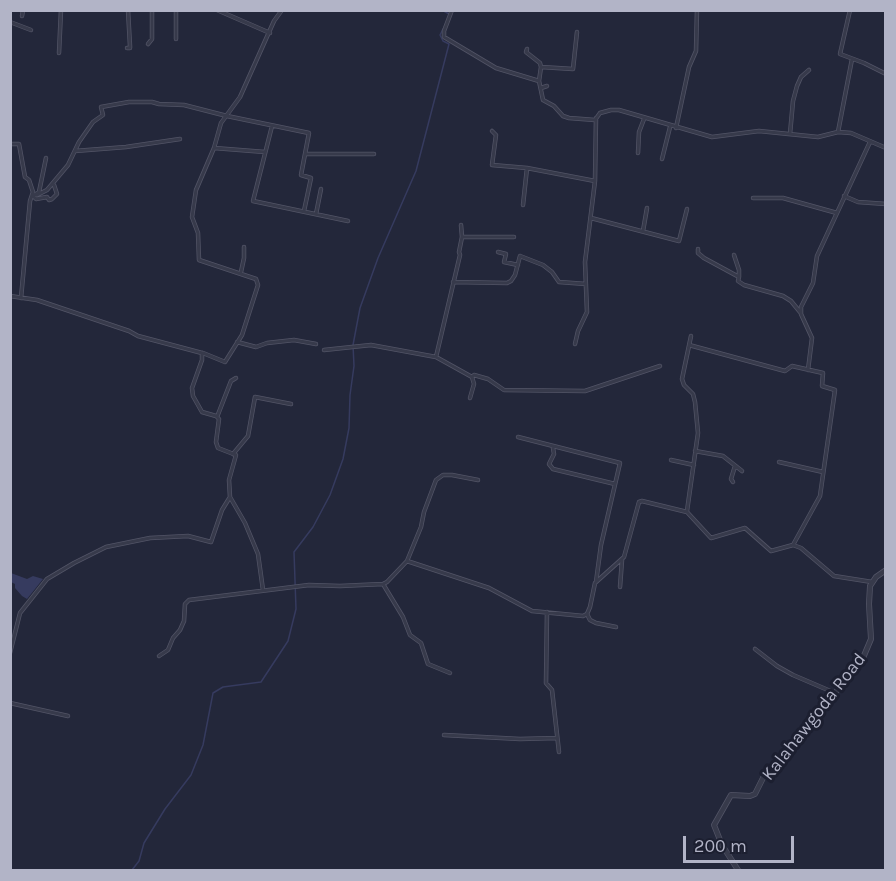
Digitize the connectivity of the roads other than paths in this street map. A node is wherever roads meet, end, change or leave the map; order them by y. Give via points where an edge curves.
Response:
1 (23, 10) edge
2 (61, 10) edge
3 (128, 10) edge
4 (152, 10) edge
5 (176, 10) edge
6 (218, 10) edge
7 (282, 10) edge
8 (452, 10) edge
9 (697, 10) edge
10 (850, 10) edge
11 (22, 16) dead end
12 (10, 22) edge
13 (31, 30) dead end
14 (577, 32) dead end
15 (270, 33) junction
16 (176, 39) dead end
17 (148, 44) dead end
18 (127, 48) dead end
19 (527, 49) dead end
20 (59, 53) dead end
21 (852, 58) junction
22 (541, 67) junction
23 (809, 70) dead end
24 (885, 74) edge
25 (539, 81) junction
26 (546, 86) dead end
27 (540, 87) junction
28 (227, 116) junction
29 (596, 118) junction
30 (644, 119) junction
31 (272, 126) junction
32 (670, 127) junction
33 (676, 128) junction
34 (492, 131) dead end
35 (838, 132) junction
36 (790, 134) junction
37 (180, 139) dead end
38 (870, 141) junction
39 (10, 144) edge
40 (214, 148) junction
41 (885, 148) edge
42 (75, 151) junction
43 (265, 152) junction
44 (638, 153) dead end
45 (306, 154) junction
46 (374, 154) dead end
47 (46, 158) dead end
48 (662, 159) dead end
49 (527, 168) junction
50 (57, 178) junction
51 (595, 181) junction
52 (321, 189) dead end
53 (35, 195) junction
54 (844, 196) junction
55 (753, 198) dead end
56 (885, 204) edge
57 (523, 205) dead end
58 (647, 208) dead end
59 (687, 209) dead end
60 (304, 211) junction
61 (837, 213) junction
62 (316, 214) junction
63 (591, 218) junction
64 (348, 221) dead end
65 (461, 225) dead end
66 (643, 231) junction
67 (462, 237) junction
68 (514, 237) dead end
69 (244, 247) dead end
70 (698, 249) dead end
71 (498, 252) dead end
72 (734, 255) dead end
73 (518, 265) junction
74 (241, 273) junction
75 (739, 277) junction
76 (453, 282) junction
77 (586, 284) junction
78 (10, 296) edge
79 (21, 298) junction
80 (801, 314) junction
81 (690, 336) dead end
82 (237, 342) junction
83 (316, 344) dead end
84 (575, 344) dead end
85 (689, 345) junction
86 (324, 350) dead end
87 (202, 353) junction
88 (436, 357) junction
89 (660, 366) dead end
90 (808, 370) junction
91 (472, 377) junction
92 (237, 378) dead end
93 (470, 398) dead end
94 (291, 404) dead end
95 (217, 417) junction
96 (518, 437) dead end
97 (553, 448) dead end
98 (695, 451) junction
99 (233, 454) junction
100 (671, 460) dead end
101 (779, 462) dead end
102 (694, 465) junction
103 (735, 465) junction
104 (742, 471) dead end
105 (823, 472) junction
106 (478, 480) dead end
107 (733, 482) dead end
108 (615, 484) junction
109 (230, 497) junction
110 (687, 512) junction
111 (793, 545) junction
112 (622, 560) junction
113 (407, 561) junction
114 (885, 570) edge
115 (872, 582) junction
116 (595, 583) junction
117 (383, 584) junction
118 (620, 587) dead end
119 (263, 590) junction
120 (548, 612) junction
121 (586, 614) junction
122 (616, 627) dead end
123 (755, 649) dead end
124 (10, 653) edge
125 (159, 656) dead end
126 (450, 673) dead end
127 (835, 693) junction
128 (10, 703) edge
129 (68, 716) dead end
130 (444, 735) dead end
131 (557, 738) junction
132 (558, 752) dead end
133 (738, 870) edge

1 - 11 street
2 - 20 street
3 - 18 street
4 - 17 street via 152,39
5 - 16 street
6 - 15 street
7 - 15 street
8 - 25 street via 444,37 496,68
9 - 33 street via 696,51
10 - 21 street via 840,54
12 - 13 street
14 - 22 street via 573,69
15 - 28 street
19 - 22 street
21 - 24 street
21 - 35 street
22 - 25 street
23 - 36 street via 797,86
25 - 27 street
26 - 27 street
27 - 29 street via 543,100 563,116
28 - 31 street
28 - 40 street
28 - 42 street via 152,102 101,107 103,115 93,122
29 - 30 street via 600,113 619,110
29 - 51 street
30 - 32 street
30 - 44 street
31 - 43 street
31 - 45 street via 309,133
32 - 33 street
32 - 48 street
33 - 36 street via 712,137 759,131
34 - 49 street via 496,135 492,165
35 - 36 street via 818,137
35 - 38 street
37 - 42 street
38 - 41 street
38 - 54 street
39 - 53 street via 19,144 25,177
40 - 43 street
40 - 74 street via 199,181 192,217 198,233 199,260
42 - 50 street
43 - 60 street via 253,201
45 - 46 street
45 - 60 street via 301,175 312,178
47 - 53 street via 41,186
49 - 51 street
49 - 57 street
50 - 53 street via 47,190
50 - 53 street via 53,186 56,197 36,199
51 - 63 street
52 - 62 street
53 - 79 street via 30,201
54 - 56 street via 858,202
54 - 61 street
55 - 61 street via 783,198
58 - 66 street
59 - 66 street via 679,241
60 - 62 street
61 - 80 street via 817,256 813,283
62 - 64 street
63 - 66 street
63 - 77 street via 586,242
65 - 67 street
67 - 68 street
67 - 76 street
69 - 74 street
70 - 75 street via 704,258
71 - 73 street via 506,254 504,262
72 - 75 street
73 - 76 street via 507,283
73 - 77 street via 520,256 543,265 559,282
74 - 82 street via 256,279 258,285
75 - 80 street via 744,285 783,296
76 - 88 street
77 - 84 street via 586,312
78 - 79 street
79 - 87 street
80 - 90 street via 812,338
81 - 85 street
82 - 83 street via 256,347 294,340
82 - 87 street via 225,362
85 - 90 street via 785,371 792,366
85 - 98 street via 682,380 695,402
86 - 88 street via 383,346
87 - 95 street via 193,396 201,412
88 - 91 street
89 - 91 street via 585,391 504,390 488,379
90 - 105 street via 823,373 822,386 835,390
91 - 93 street
92 - 95 street via 231,381
94 - 99 street via 255,397 248,436
95 - 99 street via 218,447
96 - 108 street via 620,463
97 - 108 street via 549,464 553,469
98 - 102 street
98 - 103 street via 723,456
99 - 109 street via 236,455 229,480
100 - 102 street
101 - 105 street
102 - 110 street
103 - 104 street
103 - 107 street
105 - 111 street via 820,496
106 - 113 street via 444,475 436,480
108 - 116 street
109 - 119 street via 258,554
109 - 124 street via 211,542 188,536 117,545 74,562 47,579 20,614
110 - 111 street via 711,538 745,528 771,551
110 - 112 street via 639,502
111 - 115 street via 834,576
112 - 116 street
112 - 118 street
113 - 117 street
113 - 120 street via 489,588 527,609
114 - 115 street
115 - 127 street, Kalahawgoda Road via 868,648
116 - 121 street
117 - 119 street
117 - 126 street via 410,635 421,643 428,664
119 - 125 street via 189,600 180,630 168,650
120 - 121 street
120 - 131 street via 546,682 552,690
121 - 122 street via 590,620
123 - 127 street via 792,675
127 - 133 street, Kalahawgoda Road via 799,740 765,774 755,794 731,795 714,825
128 - 129 street
130 - 131 street
131 - 132 street

